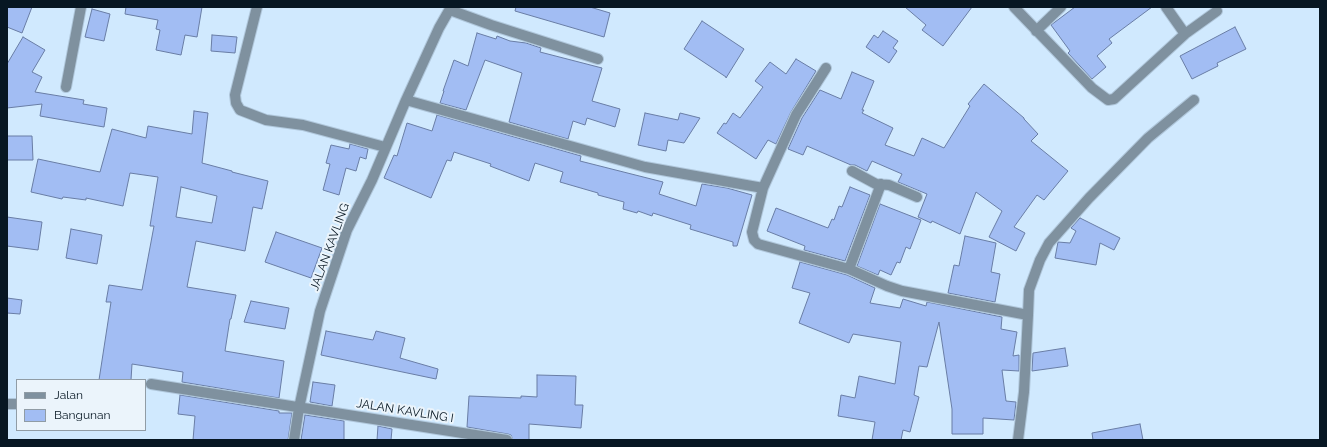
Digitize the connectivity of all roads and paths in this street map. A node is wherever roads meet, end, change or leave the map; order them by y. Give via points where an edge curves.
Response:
1 (81, 7) edge
2 (257, 7) edge
3 (1014, 7) edge
4 (1061, 7) edge
5 (1166, 7) edge
6 (450, 8) edge
7 (1217, 11) dead end
8 (1036, 31) junction
9 (1185, 34) junction
10 (598, 59) dead end
11 (826, 68) dead end
12 (66, 87) dead end
13 (406, 100) junction
14 (1194, 100) dead end
15 (385, 147) junction
16 (852, 171) dead end
17 (881, 184) junction
18 (763, 188) junction
19 (917, 197) dead end
20 (849, 269) junction
21 (1028, 315) junction
22 (151, 384) dead end
23 (299, 408) junction
24 (294, 440) edge
25 (507, 440) edge
26 (1018, 440) edge

1 - 12 street
2 - 15 street via 235,95 240,110 266,120 303,125
3 - 8 street
4 - 8 street
5 - 9 street
6 - 10 street via 491,25
6 - 13 street, JALAN KAVLING
7 - 9 street
8 - 9 street via 1092,88 1105,99 1111,100
11 - 18 street via 796,115
13 - 15 street, JALAN KAVLING
13 - 18 street via 645,167
14 - 21 street via 1148,138 1049,243 1029,290
15 - 23 street, JALAN KAVLING via 347,230 320,311
16 - 17 street via 876,184
17 - 19 street
17 - 20 street
18 - 20 street via 752,232 758,244
20 - 21 street via 902,291
21 - 26 street via 1024,392
22 - 23 street, JALAN KAVLING I
23 - 24 street, JALAN KAVLING
23 - 25 street, JALAN KAVLING I

